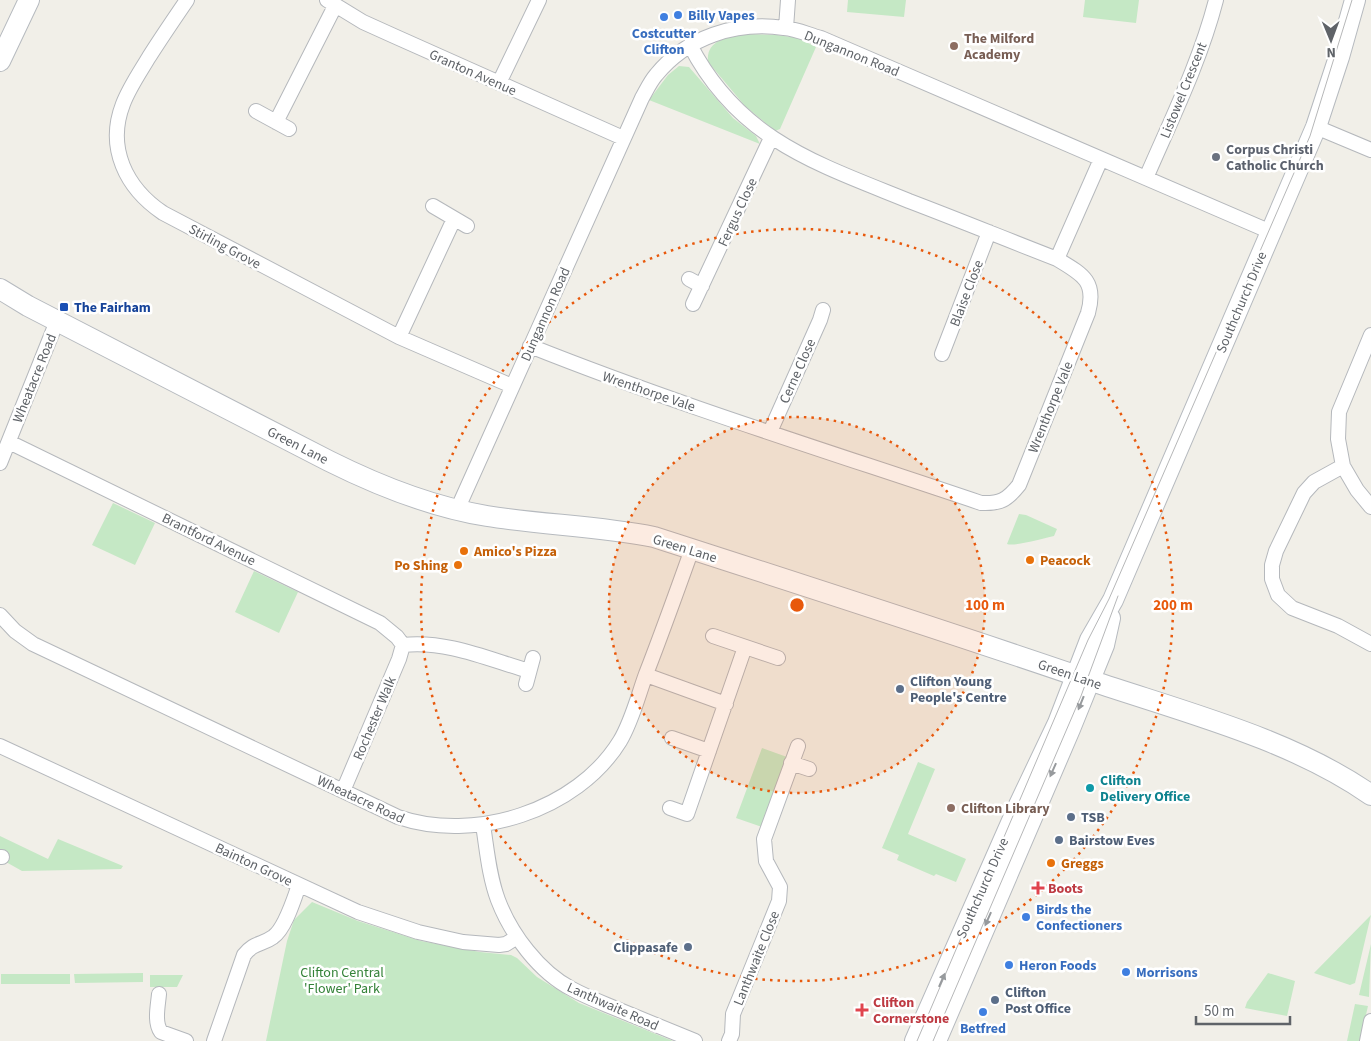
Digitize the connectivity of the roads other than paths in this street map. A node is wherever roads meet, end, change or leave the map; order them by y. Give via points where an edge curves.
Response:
1 (29, 0) edge
2 (187, 0) edge
3 (539, 0) edge
4 (788, 0) edge
5 (1216, 0) edge
6 (1355, 0) edge
7 (331, 3) edge
8 (786, 28) junction
9 (690, 45) junction
10 (0, 61) edge
11 (499, 83) junction
12 (256, 111) dead end
13 (276, 122) junction
14 (1316, 127) junction
15 (289, 129) dead end
16 (623, 138) junction
17 (772, 138) junction
18 (1371, 150) edge
19 (1101, 159) junction
20 (1146, 178) junction
21 (433, 206) dead end
22 (454, 218) junction
23 (467, 226) dead end
24 (989, 232) junction
25 (1271, 232) junction
26 (1057, 259) junction
27 (689, 279) dead end
28 (702, 286) junction
29 (3, 292) edge
30 (693, 304) dead end
31 (823, 310) dead end
32 (57, 321) junction
33 (1371, 335) edge
34 (399, 336) junction
35 (530, 346) junction
36 (942, 354) dead end
37 (1367, 357) edge
38 (512, 386) junction
39 (770, 432) junction
40 (9, 442) junction
41 (0, 463) edge
42 (1343, 466) junction
43 (1371, 506) edge
44 (457, 510) junction
45 (692, 549) junction
46 (0, 615) edge
47 (713, 636) dead end
48 (1371, 644) edge
49 (403, 645) junction
50 (746, 647) junction
51 (778, 658) dead end
52 (529, 670) dead end
53 (646, 675) junction
54 (1083, 678) junction
55 (726, 704) junction
56 (672, 738) dead end
57 (0, 746) edge
58 (798, 746) dead end
59 (709, 751) junction
60 (791, 763) junction
61 (809, 769) dead end
62 (344, 791) junction
63 (1371, 795) edge
64 (670, 808) dead end
65 (483, 825) junction
66 (299, 885) junction
67 (517, 937) junction
68 (159, 994) dead end
69 (1371, 1021) edge
70 (186, 1041) edge
71 (214, 1041) edge
72 (695, 1041) edge
73 (729, 1041) edge
74 (915, 1041) edge
75 (936, 1041) edge
76 (1367, 1041) edge

1 - 10 street
2 - 34 street, Stirling Grove via 123,102 116,139 126,175 143,197 163,213
3 - 11 street
4 - 8 street
5 - 20 street, Listowel Crescent via 1199,55
6 - 14 street, Southchurch Drive
7 - 11 street, Granton Avenue via 363,22
7 - 13 street
8 - 9 street, Dungannon Road via 740,27
8 - 19 street, Dungannon Road via 821,38
9 - 16 street, Dungannon Road via 673,57 656,76
9 - 17 street, Wrenthorpe Vale via 710,79 727,99
11 - 16 street, Granton Avenue
12 - 13 street
13 - 15 street
14 - 18 street
14 - 25 street, Southchurch Drive
16 - 35 street, Dungannon Road
17 - 24 street, Wrenthorpe Vale via 840,173
17 - 28 street, Fergus Close
19 - 20 street, Dungannon Road
19 - 26 street
20 - 25 street, Dungannon Road
21 - 22 street
22 - 23 street
22 - 34 street
24 - 26 street, Wrenthorpe Vale
24 - 36 street, Blaise Close
25 - 54 street, Southchurch Drive via 1113,600 1107,633
26 - 39 street, Wrenthorpe Vale via 1084,276 1089,283 1091,302 1019,485 1004,500 993,504 980,503
27 - 28 street
28 - 30 street, Fergus Close
29 - 32 street, Green Lane
31 - 39 street, Cerne Close
32 - 40 street, Wheatacre Road
32 - 44 street, Green Lane via 368,480
33 - 37 street
34 - 38 street, Stirling Grove
35 - 38 street, Dungannon Road
35 - 39 street, Wrenthorpe Vale
37 - 42 street via 1339,412 1338,439
38 - 44 street, Dungannon Road
40 - 41 street, Wheatacre Road
40 - 49 street, Brantford Avenue via 380,623
42 - 43 street
42 - 48 street via 1314,482 1304,493 1276,551 1272,579 1278,595 1292,608 1338,626
44 - 45 street, Green Lane via 525,522 618,530
45 - 53 street, Wheatacre Road
45 - 54 street, Green Lane
46 - 62 street, Wheatacre Road via 33,644
47 - 50 street
49 - 52 street via 443,645
49 - 62 street, Rochester Walk
50 - 51 street
50 - 55 street
53 - 55 street
53 - 65 street, Wheatacre Road via 619,741 588,777 532,812
54 - 63 street, Green Lane via 1267,741 1310,759
74 -> 54 street, Southchurch Drive via 1019,804
54 -> 75 street, Southchurch Drive via 1070,729
55 - 59 street
56 - 59 street
57 - 66 street, Bainton Grove
58 - 60 street, Lanthwaite Close
59 - 64 street via 687,814
60 - 61 street
60 - 73 street, Lanthwaite Close via 764,839 766,861 780,887 780,901 733,1014
62 - 65 street, Wheatacre Road via 409,821 444,826
65 - 67 street, Lanthwaite Road via 492,881
66 - 67 street, Bainton Grove via 358,912 418,932 491,945 506,944
66 - 71 street via 280,932 251,947 244,955
67 - 72 street, Lanthwaite Road via 550,973 572,990
68 - 70 street via 157,1022 161,1032
69 - 76 street

